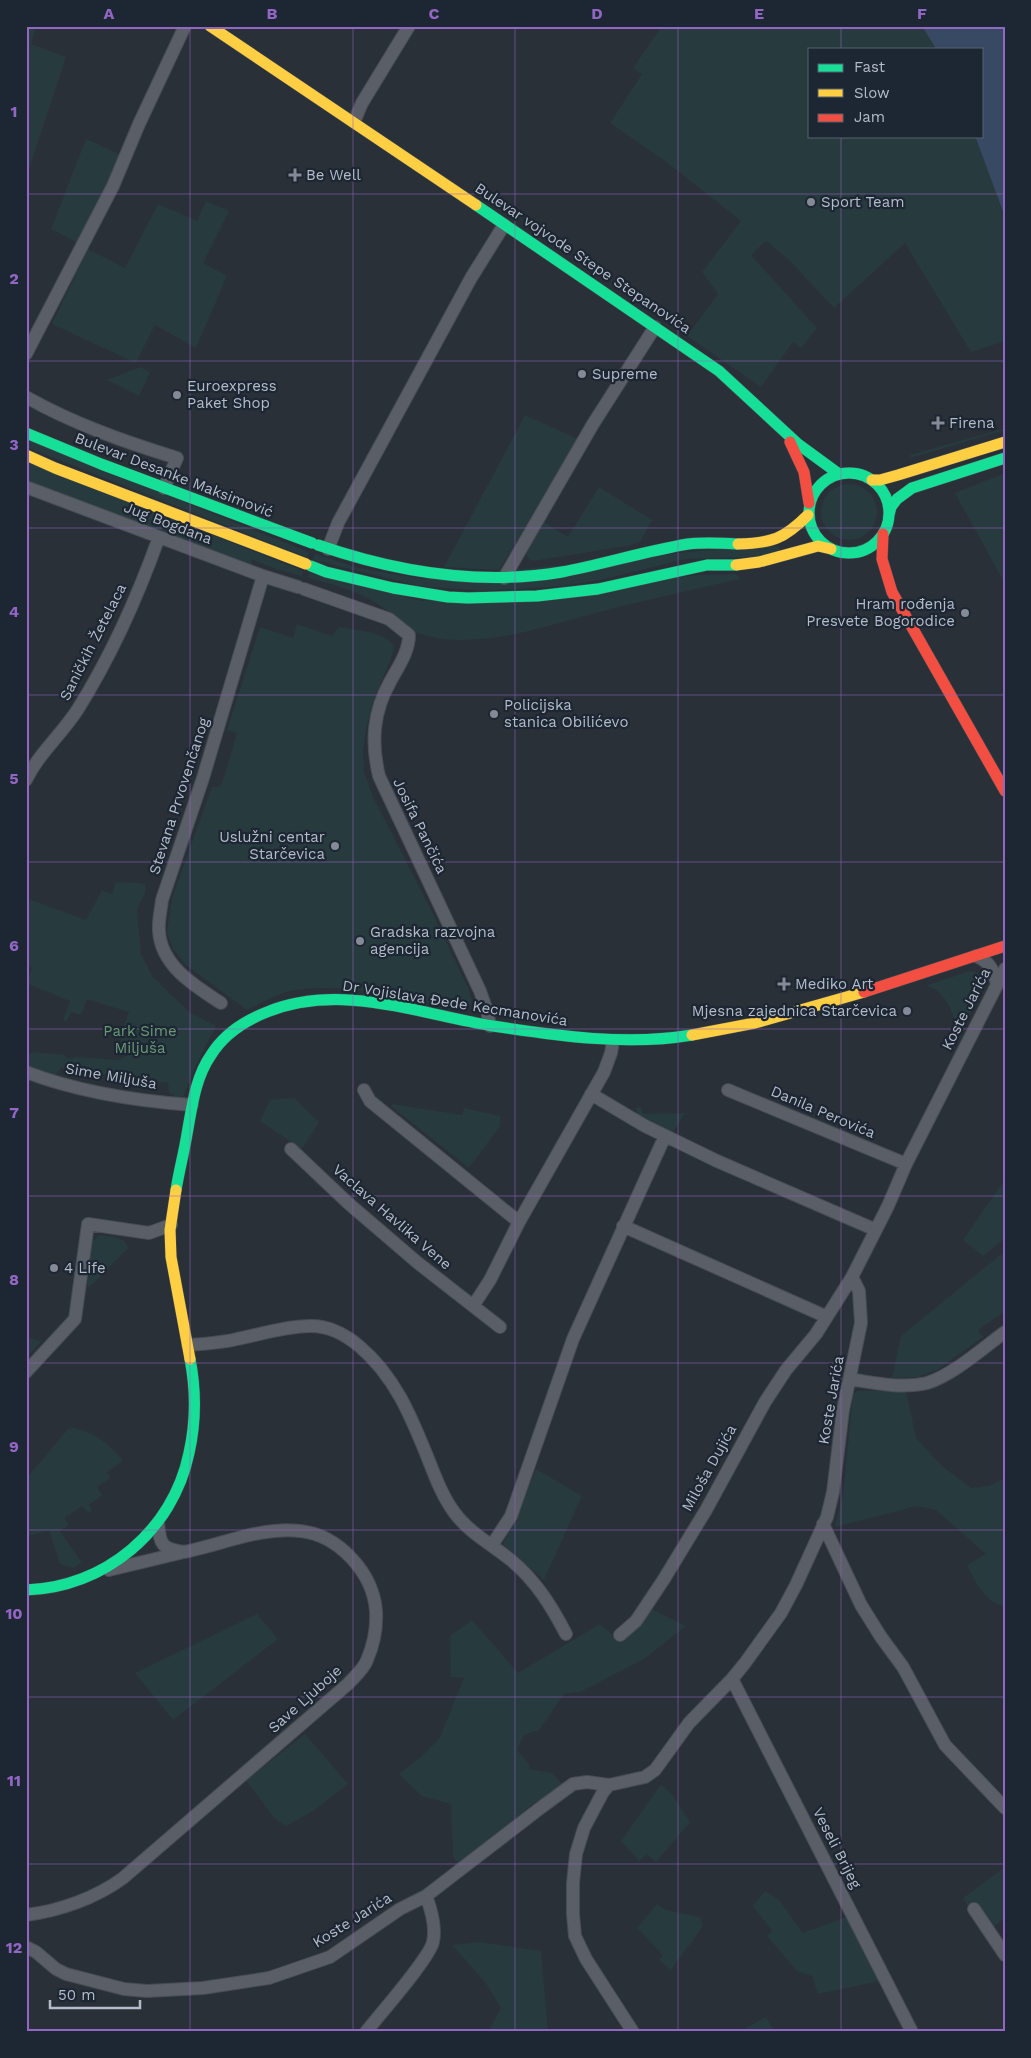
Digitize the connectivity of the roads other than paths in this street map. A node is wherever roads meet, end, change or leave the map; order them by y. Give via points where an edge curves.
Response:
1 (185, 26) edge
2 (210, 26) edge
3 (409, 26) edge
4 (354, 122) junction
5 (504, 224) junction
6 (655, 327) junction
7 (26, 354) edge
8 (26, 397) edge
9 (26, 433) edge
10 (784, 433) junction
11 (1005, 442) edge
12 (26, 455) edge
13 (1005, 458) edge
14 (839, 474) junction
15 (872, 480) junction
16 (164, 488) junction
17 (27, 491) edge
18 (809, 509) junction
19 (889, 515) junction
20 (883, 534) junction
21 (159, 537) junction
22 (319, 546) junction
23 (831, 549) junction
24 (844, 553) junction
25 (865, 564) dead end
26 (876, 574) dead end
27 (263, 576) junction
28 (504, 578) junction
29 (892, 592) junction
30 (409, 635) joint
31 (26, 780) edge
32 (1005, 791) edge
33 (1005, 946) edge
34 (976, 956) junction
35 (1005, 969) edge
36 (997, 984) junction
37 (221, 1003) dead end
38 (490, 1026) junction
39 (613, 1040) junction
40 (26, 1072) edge
41 (364, 1090) dead end
42 (728, 1090) dead end
43 (591, 1094) junction
44 (192, 1105) junction
45 (665, 1136) junction
46 (292, 1149) dead end
47 (906, 1164) junction
48 (519, 1222) junction
49 (171, 1225) junction
50 (623, 1226) junction
51 (876, 1230) junction
52 (852, 1277) junction
53 (473, 1306) junction
54 (827, 1317) junction
55 (500, 1327) dead end
56 (1005, 1332) edge
57 (188, 1346) junction
58 (26, 1372) edge
59 (850, 1379) junction
60 (158, 1523) junction
61 (823, 1524) junction
62 (492, 1545) junction
63 (184, 1552) junction
64 (104, 1571) junction
65 (26, 1590) edge
66 (566, 1634) dead end
67 (620, 1635) dead end
68 (732, 1679) junction
69 (609, 1784) junction
70 (1005, 1808) edge
71 (426, 1896) junction
72 (974, 1909) dead end
73 (26, 1915) edge
74 (26, 1947) edge
75 (1005, 1955) edge
76 (366, 2032) edge
77 (633, 2032) edge
78 (912, 2032) edge

1 - 7 street via 113,186
2 - 4 main road, Bulevar vojvode Stepe Stepanovića
3 - 4 street via 362,103
4 - 5 main road, Bulevar vojvode Stepe Stepanovića
5 - 6 main road, Bulevar vojvode Stepe Stepanovića
5 - 22 street via 471,278 338,523
6 - 10 main road, Bulevar vojvode Stepe Stepanovića via 735,384
6 - 28 street via 593,424
8 - 16 street via 118,440 177,458
9 - 16 main road, Bulevar Desanke Maksimović
10 - 14 main road, Bulevar vojvode Stepe Stepanovića
10 - 18 main road, Bulevar vojvode Stepe Stepanovića via 804,472
11 - 15 main road
12 - 23 main road via 326,572 420,593 468,598 568,594 707,565 759,562 818,546
13 - 19 main road via 912,488 897,499
14 - 15 main road via 859,474
14 - 18 main road via 820,484
15 - 19 main road via 885,495
16 - 22 main road, Bulevar Desanke Maksimović
17 - 21 street, Jug Bogdana
18 - 23 main road via 815,535
18 - 28 main road, Bulevar Desanke Maksimović via 794,528 779,538 750,543 689,544 595,566
19 - 20 main road
20 - 24 main road via 866,549
20 - 29 main road via 882,559
21 - 27 street, Jug Bogdana
21 - 31 street, Saničkih Žetelaca via 92,684
22 - 28 main road, Bulevar Desanke Maksimović via 394,567
23 - 24 main road
24 - 25 main road
26 - 29 main road
27 - 30 street, Jug Bogdana via 389,619
27 - 37 street, Stevana Prvovenčanog via 159,918 160,940 174,966 182,976
29 - 32 main road
30 - 38 street, Josifa Pančića via 409,642 386,688 374,725 378,776 480,991
33 - 34 main road, Dr Vojislava Đede Kecmanovića
34 - 36 street via 992,967
34 - 39 main road, Dr Vojislava Đede Kecmanovića via 735,1029 656,1040
35 - 36 street, Koste Jarića
36 - 47 street, Koste Jarića
38 - 39 main road, Dr Vojislava Đede Kecmanovića
38 - 44 main road, Dr Vojislava Đede Kecmanovića via 367,1001 329,998 291,1002 266,1010 235,1027 226,1036 205,1062
39 - 43 street via 604,1072
40 - 44 street, Sime Miljuša via 85,1090
41 - 48 street via 370,1101
42 - 47 street, Danila Perovića
43 - 45 street
43 - 48 street
44 - 49 main road, Dr Vojislava Đede Kecmanovića
45 - 50 street
45 - 51 street
46 - 53 street, Vaclava Havlika Vene via 348,1203
47 - 51 street, Koste Jarića
48 - 53 street
49 - 57 main road, Dr Vojislava Đede Kecmanovića via 172,1265
49 - 58 street via 149,1233 88,1224 75,1319
50 - 54 street
50 - 62 street via 564,1364 511,1516
51 - 52 street, Koste Jarića
52 - 54 street, Miloša Dujića
52 - 59 street, Koste Jarića via 859,1291 861,1324
53 - 55 street, Vaclava Havlika Vene
54 - 67 street, Miloša Dujića via 765,1402 664,1579 636,1621
56 - 59 street via 957,1367 926,1383 887,1385
57 - 60 main road, Dr Vojislava Đede Kecmanovića via 195,1392 193,1440 182,1480
57 - 62 street via 236,1340 294,1326 333,1330 354,1342 393,1382 454,1513
59 - 61 street, Koste Jarića via 833,1492
60 - 63 street via 162,1544 169,1550
60 - 64 main road, Dr Vojislava Đede Kecmanovića
61 - 68 street, Koste Jarića via 786,1604
61 - 70 street via 861,1605 906,1672 945,1745
62 - 66 street via 531,1579
63 - 64 street, Save Ljuboje
63 - 73 street, Save Ljuboje via 276,1531 301,1530 331,1542 362,1571 371,1591 376,1611 366,1662 348,1684 123,1878 71,1904
64 - 65 main road, Dr Vojislava Đede Kecmanovića via 62,1587
68 - 69 street, Koste Jarića via 689,1723 655,1770 646,1777
68 - 78 street, Veseli Brijeg
69 - 71 street, Koste Jarića via 578,1783 566,1789
69 - 77 street via 584,1828 576,1854 573,1884 575,1936
71 - 74 street, Koste Jarića via 400,1909 330,1957 269,1978 218,1987 124,1989 66,1974
71 - 76 street via 433,1942
72 - 75 street

